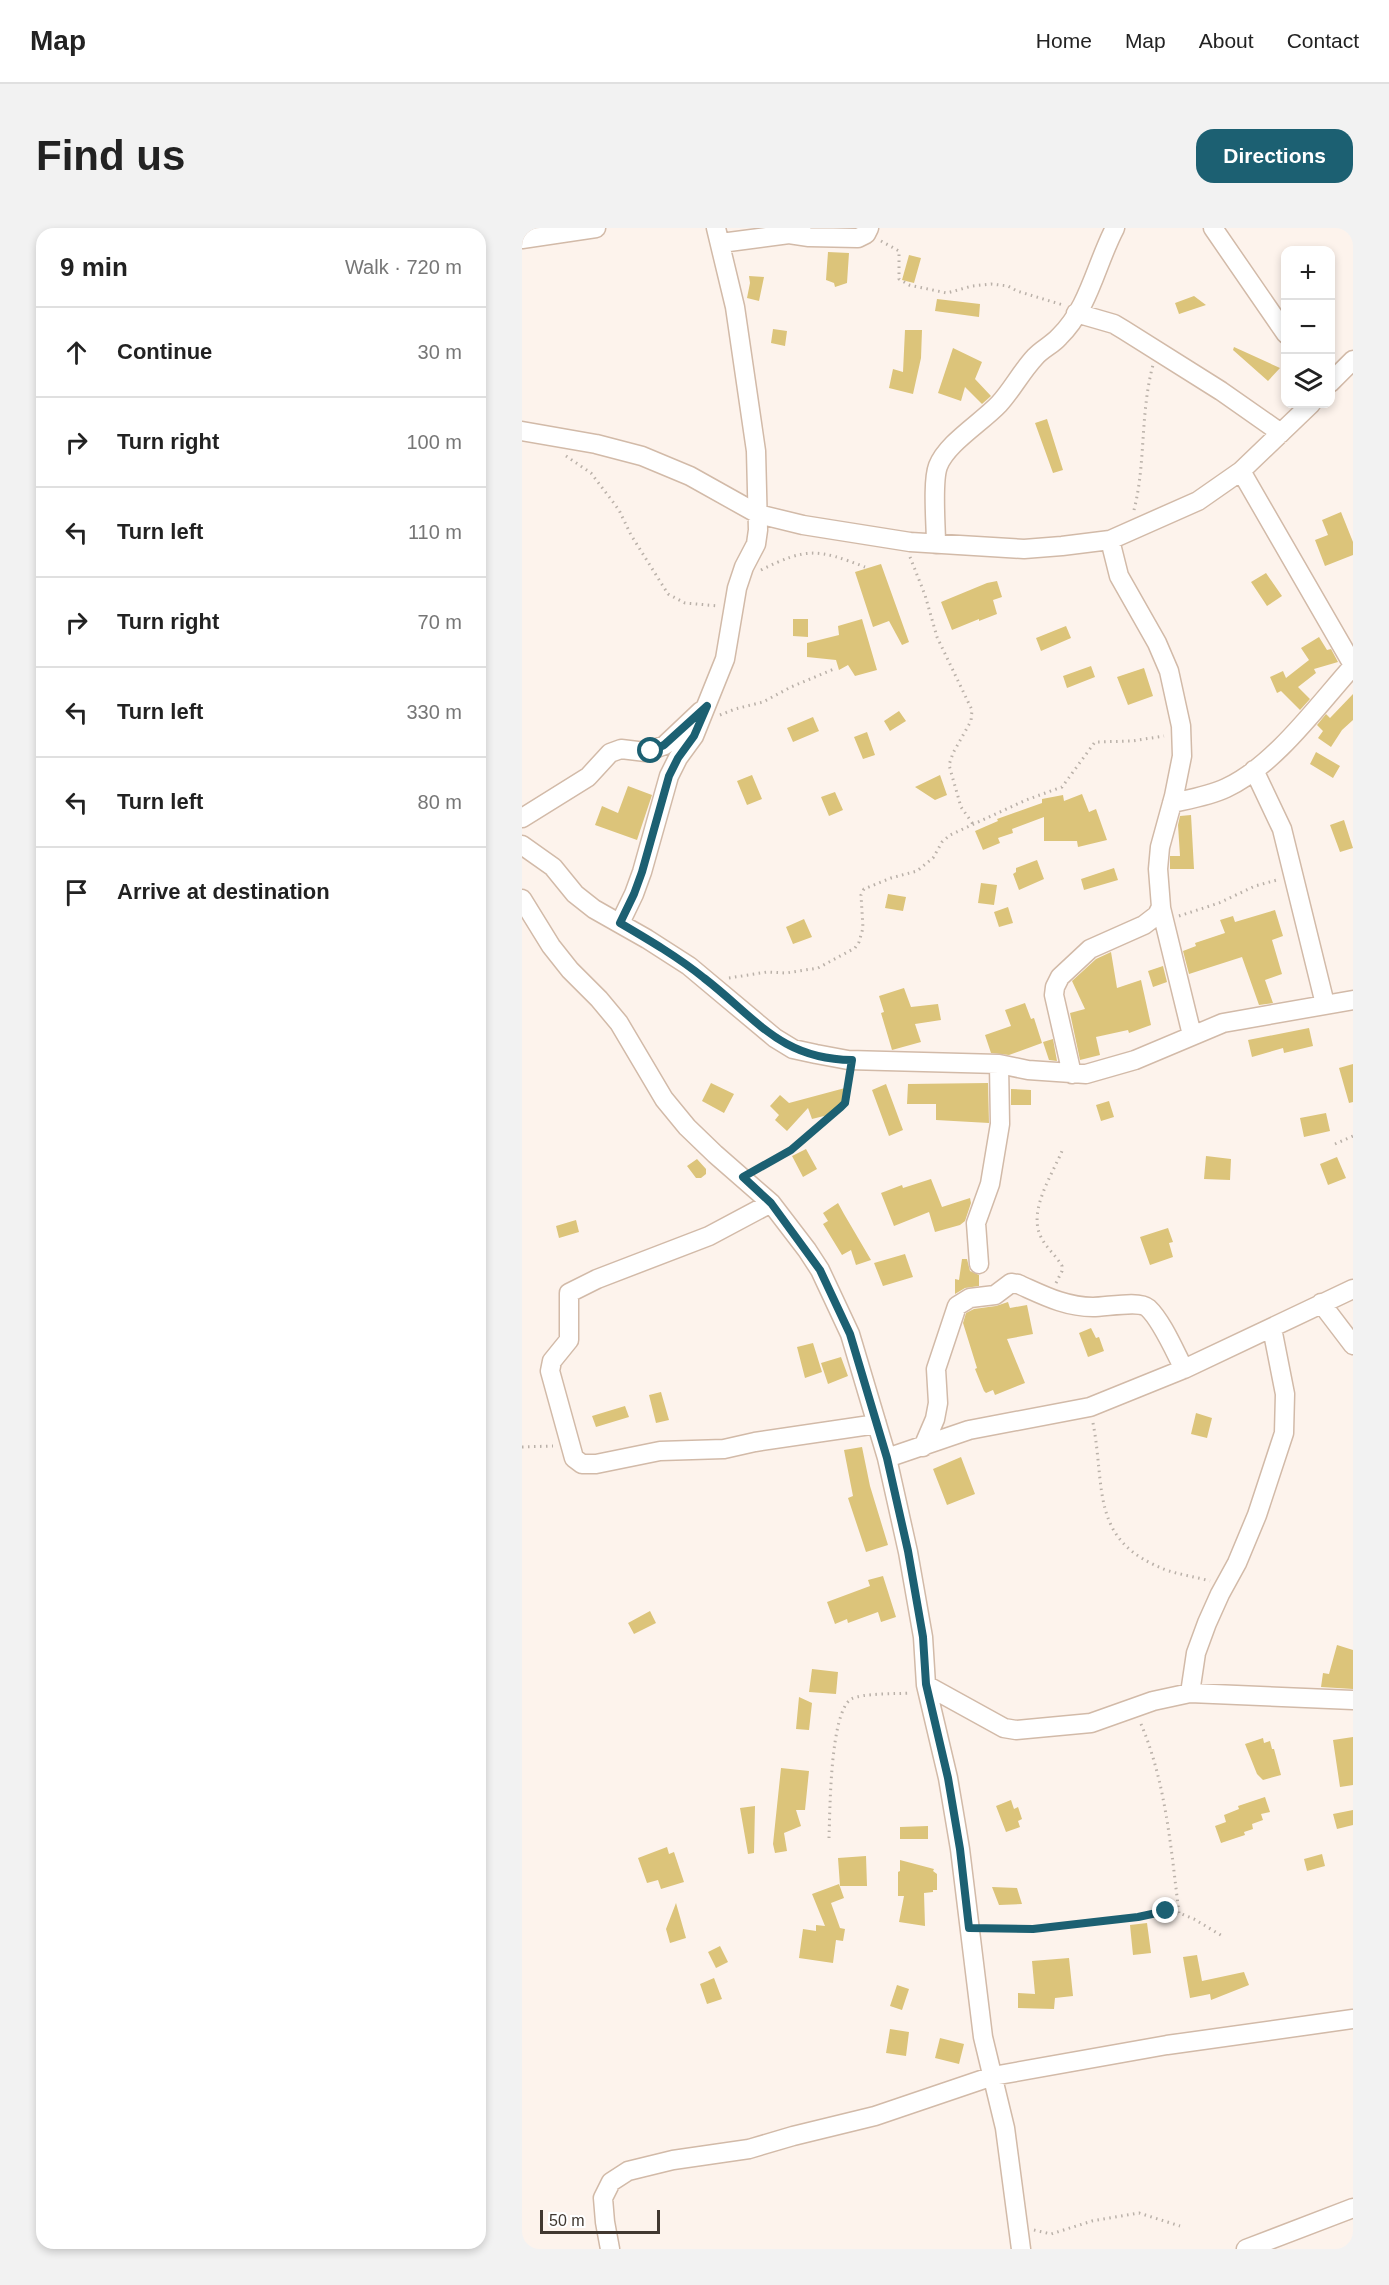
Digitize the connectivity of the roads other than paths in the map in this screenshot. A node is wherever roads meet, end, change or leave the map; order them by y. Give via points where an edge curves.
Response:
1 (597, 228) edge
2 (1114, 228) edge
3 (1213, 228) edge
4 (867, 231) edge
5 (718, 235) edge
6 (522, 239) edge
7 (1076, 314) junction
8 (1281, 327) edge
9 (1353, 360) edge
10 (1335, 378) edge
11 (1307, 408) edge
12 (522, 431) edge
13 (1281, 433) junction
14 (1241, 471) junction
15 (758, 514) junction
16 (1110, 540) junction
17 (936, 544) junction
18 (1353, 665) edge
19 (707, 706) junction
20 (1254, 770) junction
21 (1172, 803) junction
22 (522, 818) edge
23 (522, 845) edge
24 (522, 899) edge
25 (1162, 915) junction
26 (620, 923) junction
27 (1353, 999) edge
28 (1325, 1004) junction
29 (1192, 1035) junction
30 (999, 1064) junction
31 (1072, 1074) junction
32 (771, 1203) junction
33 (979, 1264) dead end
34 (1353, 1289) edge
35 (1321, 1303) junction
36 (1272, 1328) junction
37 (1353, 1345) edge
38 (1184, 1369) junction
39 (877, 1424) junction
40 (923, 1447) junction
41 (887, 1458) junction
42 (927, 1688) junction
43 (1191, 1693) junction
44 (1353, 1700) edge
45 (1353, 2019) edge
46 (993, 2076) junction
47 (1353, 2208) edge
48 (610, 2249) edge
49 (1021, 2249) edge
50 (1246, 2249) edge

1 - 6 street
2 - 7 street
3 - 8 street
4 - 5 street via 854,238
5 - 15 street via 735,307 756,451
7 - 13 street via 1114,324
7 - 17 street via 1060,336 1033,359 999,404 941,460 936,474
9 - 10 street
11 - 13 street
12 - 15 street via 642,456 690,476
13 - 14 street
14 - 16 street via 1198,501
14 - 18 street
15 - 17 street via 827,530
15 - 19 street via 756,544 739,582 728,646
16 - 17 street via 1024,549
16 - 21 street via 1119,576 1164,658 1173,684 1182,756
18 - 20 street via 1283,745
19 - 22 street via 664,745 646,752 615,750 588,777
19 - 26 street via 669,776 642,872
20 - 21 street via 1224,789
20 - 28 street via 1282,829
21 - 25 street via 1158,869
23 - 26 street via 553,867 575,894
24 - 32 street via 551,946 619,1023 664,1099 694,1133
25 - 29 street
25 - 31 street via 1090,949 1057,981 1054,995
26 - 30 street via 689,966 793,1049 852,1060
27 - 28 street
28 - 29 street via 1223,1023
29 - 31 street via 1112,1068
30 - 31 street
30 - 33 street via 1000,1124 990,1184 976,1222
32 - 39 street via 820,1270 832,1294 850,1334
32 - 39 street via 709,1236 570,1293 568,1340 552,1361 550,1371 570,1446 582,1464 596,1464 660,1451 724,1449
34 - 35 street
35 - 36 street
35 - 37 street
36 - 38 street
36 - 43 street via 1285,1394 1284,1433 1257,1515 1196,1653
38 - 40 street via 1090,1407 969,1430
38 - 40 street via 1147,1307 1072,1306 1011,1283 995,1295 960,1303 936,1369 938,1403
39 - 41 street
40 - 41 street
41 - 42 street via 923,1637
42 - 43 street via 1011,1730 1091,1723 1153,1701
42 - 46 street via 948,1778 983,2037
43 - 44 street
45 - 46 street via 1167,2045
46 - 48 street via 875,2116 749,2149 673,2160 623,2173 611,2182 603,2198
46 - 49 street via 1005,2128
47 - 50 street

